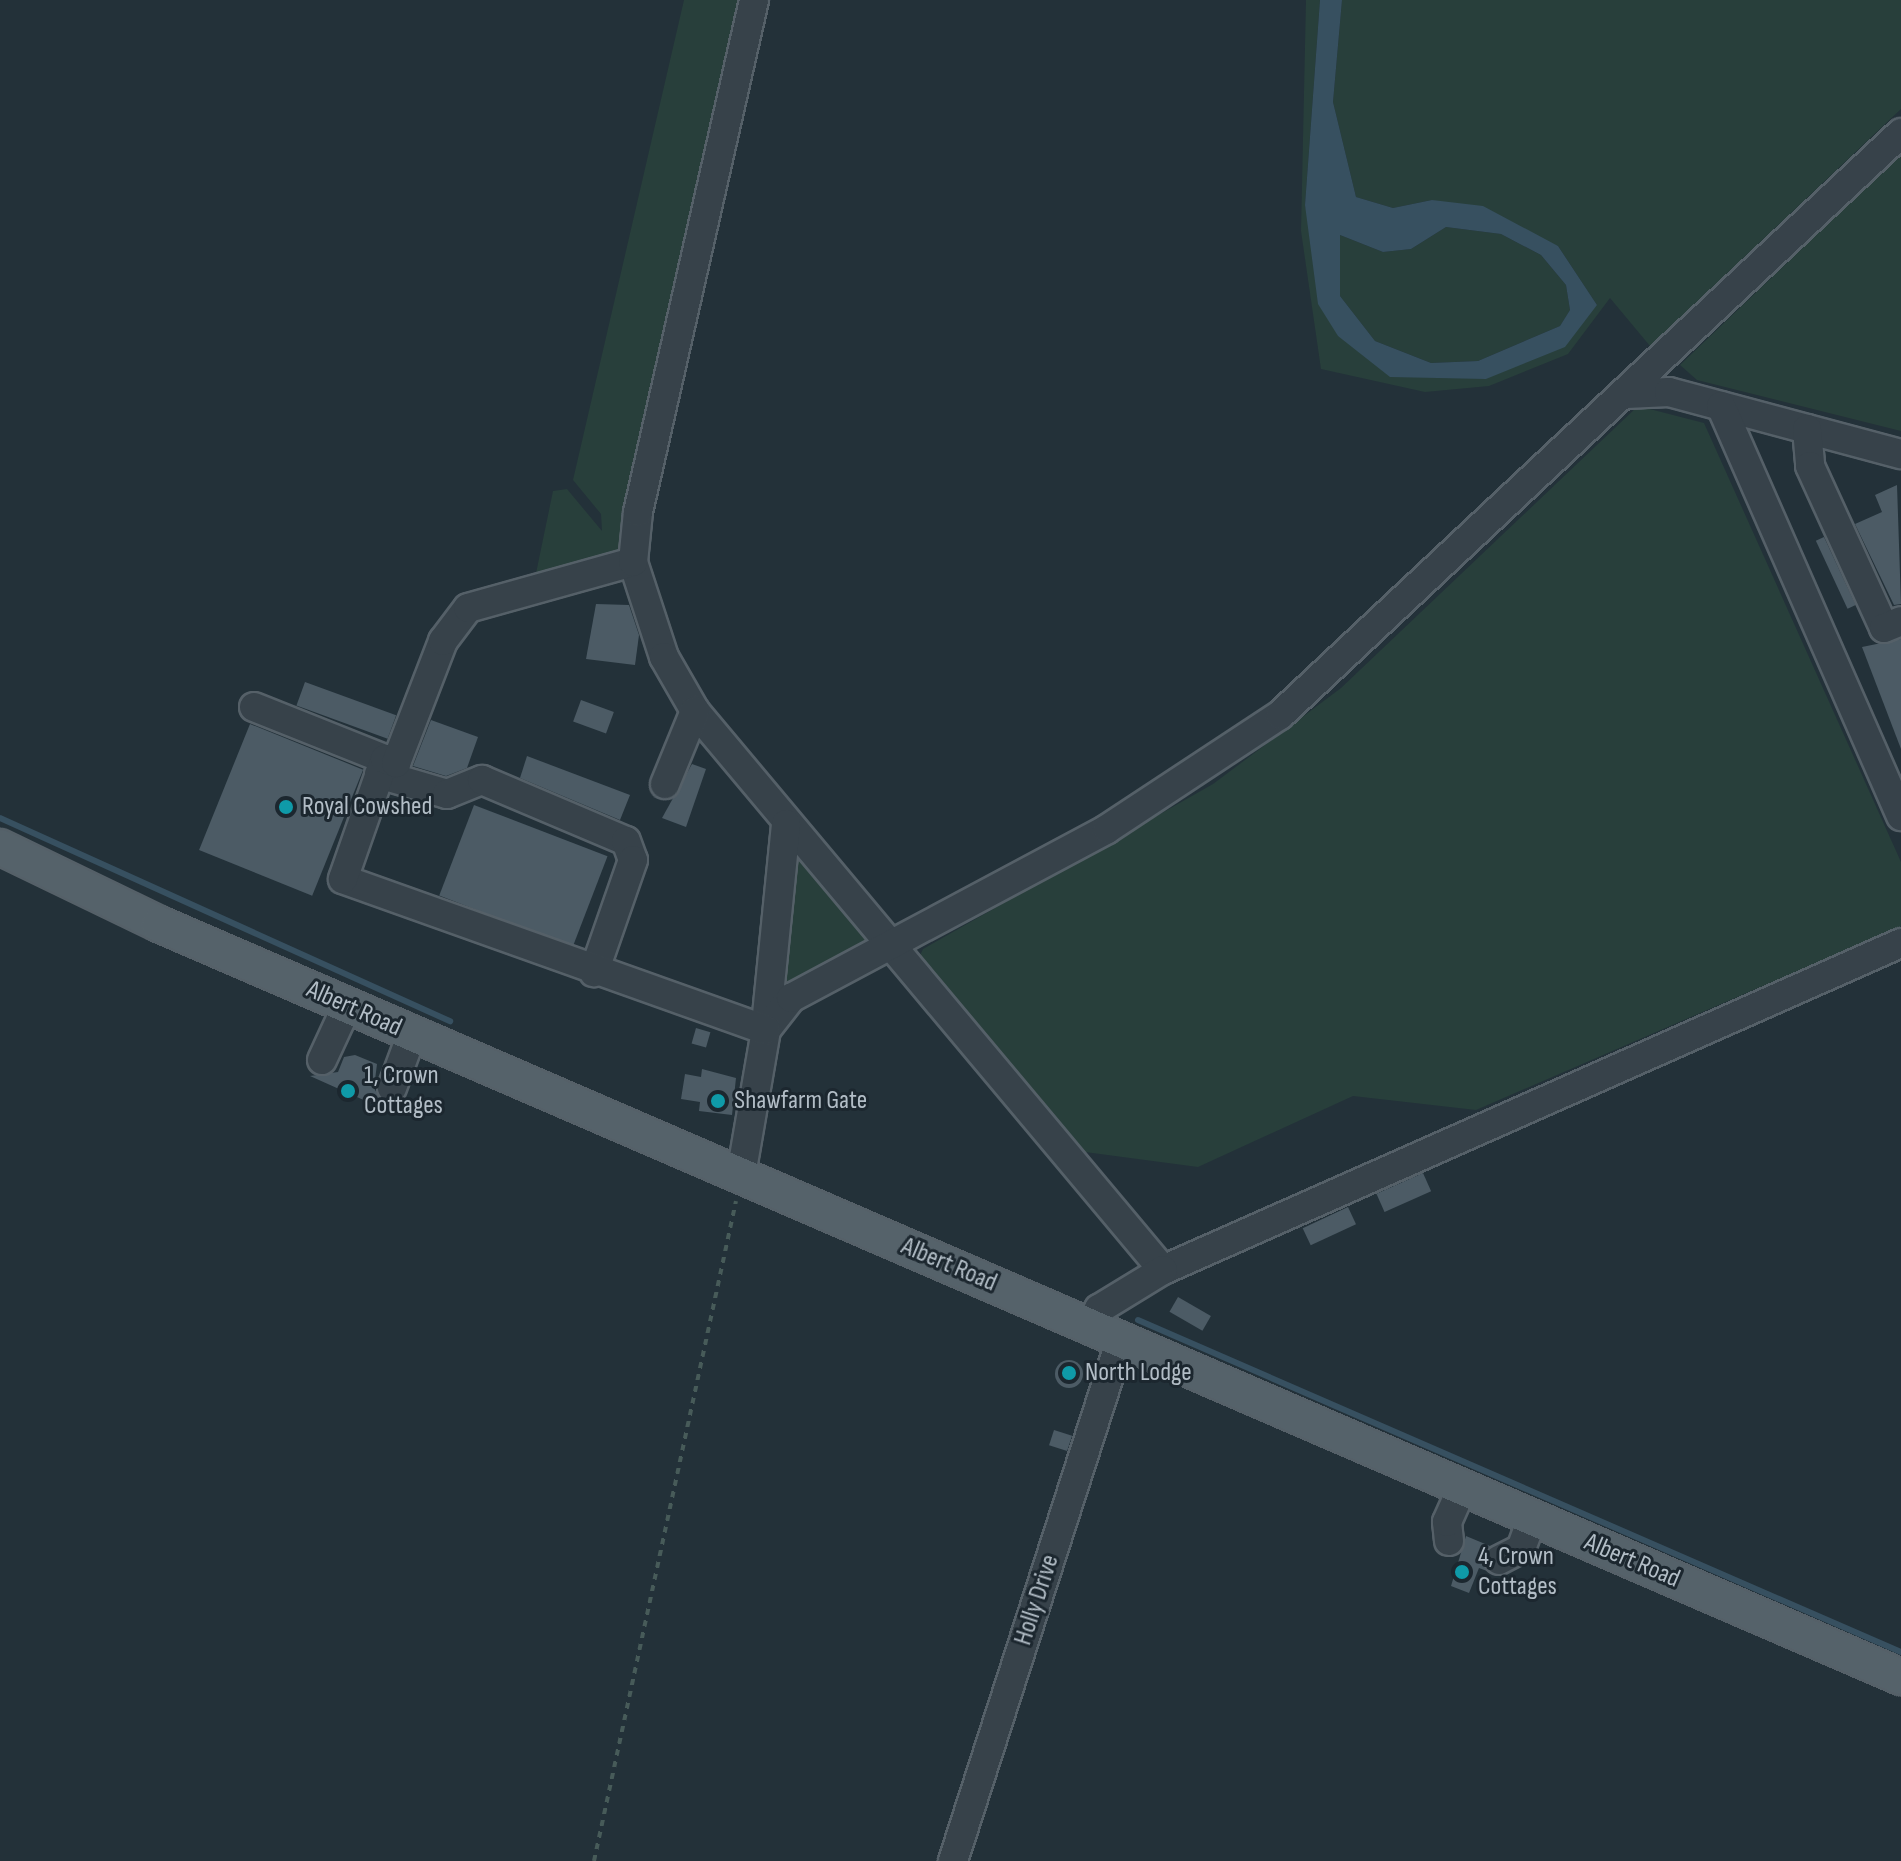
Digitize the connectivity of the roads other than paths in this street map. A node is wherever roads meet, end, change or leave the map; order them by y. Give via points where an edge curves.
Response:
1 (754, 0) edge
2 (1901, 133) edge
3 (1626, 394) junction
4 (1721, 406) junction
5 (1807, 429) junction
6 (1901, 454) edge
7 (633, 562) junction
8 (1901, 621) edge
9 (254, 707) dead end
10 (695, 711) junction
11 (382, 766) junction
12 (665, 784) dead end
13 (1901, 816) edge
14 (786, 824) junction
15 (0, 847) edge
16 (1901, 943) edge
17 (894, 946) junction
18 (594, 972) junction
19 (347, 1006) junction
20 (766, 1030) junction
21 (412, 1034) junction
22 (322, 1060) dead end
23 (392, 1088) dead end
24 (741, 1175) junction
25 (1163, 1270) junction
26 (1106, 1332) junction
27 (1462, 1488) junction
28 (1532, 1518) junction
29 (1449, 1541) dead end
30 (1499, 1560) dead end
31 (1901, 1677) edge
32 (953, 1861) edge

1 - 7 lane via 638,512
2 - 3 lane
3 - 4 lane via 1651,390
3 - 17 lane via 1280,715 1167,794
4 - 5 lane
4 - 13 lane
5 - 6 lane
5 - 8 lane via 1810,466 1884,628
7 - 10 lane via 664,657
7 - 11 lane via 468,608 443,641 396,763
9 - 11 lane
10 - 12 lane
10 - 14 lane
11 - 18 lane via 343,879
11 - 18 lane via 447,794 482,780 626,841 633,860
14 - 17 lane
14 - 20 lane
15 - 19 main road, Albert Road
16 - 25 lane
17 - 20 lane via 791,998
17 - 25 lane
18 - 20 lane
19 - 21 main road, Albert Road
19 - 22 lane
20 - 24 lane
21 - 23 lane
21 - 24 main road, Albert Road
24 - 26 main road, Albert Road
25 - 26 lane via 1099,1309
26 - 27 main road, Albert Road
26 - 32 lane, Holly Drive
27 - 28 main road, Albert Road
27 - 29 lane via 1447,1522
28 - 30 lane via 1521,1549
28 - 31 main road, Albert Road

